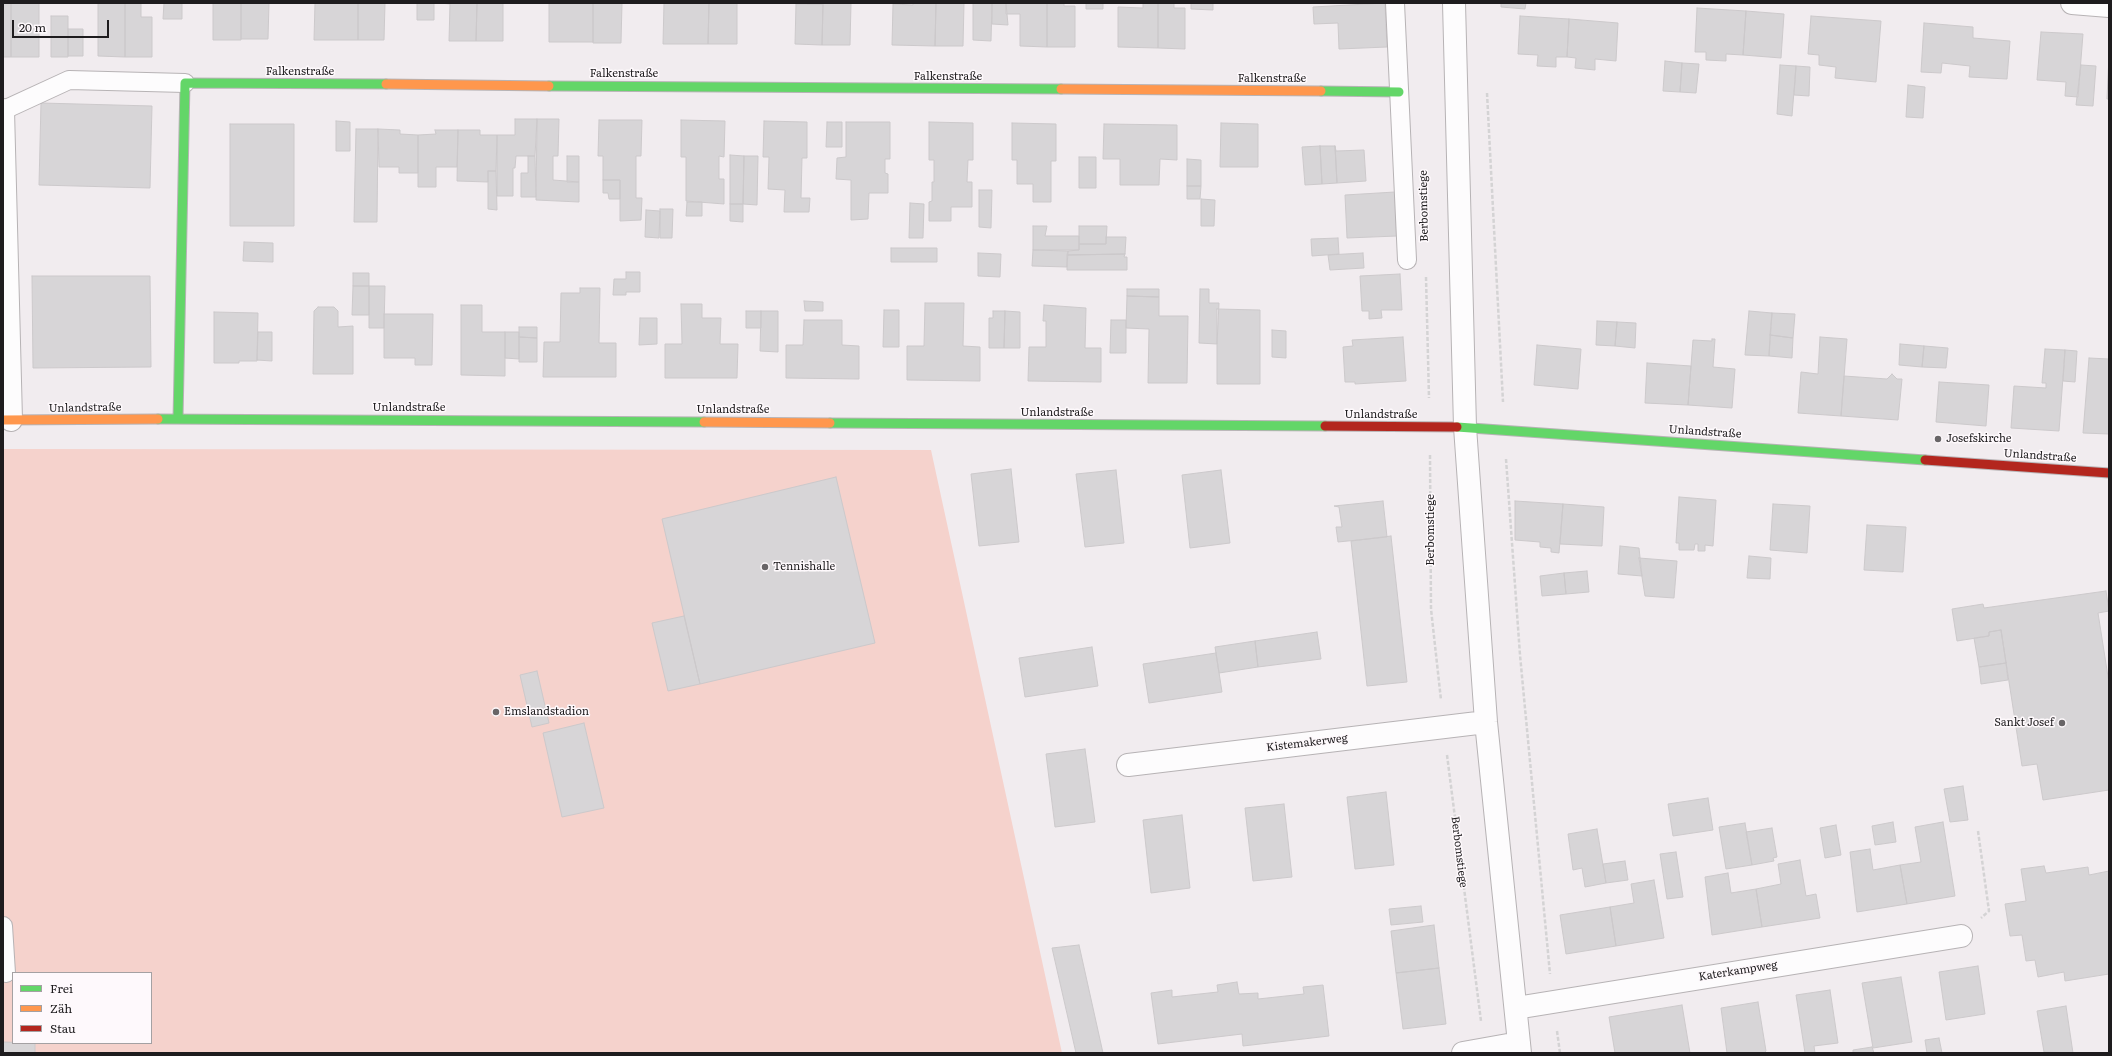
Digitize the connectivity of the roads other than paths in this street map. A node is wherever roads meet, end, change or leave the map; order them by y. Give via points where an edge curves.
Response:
1 (1395, 3) edge
2 (1454, 3) edge
3 (2072, 3) edge
4 (2109, 6) edge
5 (185, 83) junction
6 (1399, 92) junction
7 (4, 110) edge
8 (1407, 260) dead end
9 (178, 418) junction
10 (7, 420) edge
11 (1464, 427) junction
12 (2109, 473) edge
13 (1486, 722) junction
14 (1128, 765) dead end
15 (3, 926) edge
16 (1961, 936) road end
17 (6, 973) dead end
18 (1516, 1008) junction
19 (1519, 1048) edge
20 (1463, 1053) edge

1 - 6 lane, Berbomstiege
2 - 11 street
3 - 4 street
5 - 6 street, Falkenstraße
5 - 7 lane via 69,80
5 - 9 street
6 - 8 lane, Berbomstiege
7 - 10 street
9 - 10 street, Unlandstraße
9 - 11 street, Unlandstraße
11 - 12 street, Unlandstraße
11 - 13 street
13 - 14 street, Kistemakerweg
13 - 18 street
15 - 17 lane
16 - 18 street, Katerkampweg
18 - 19 street
19 - 20 street via 1485,1049

